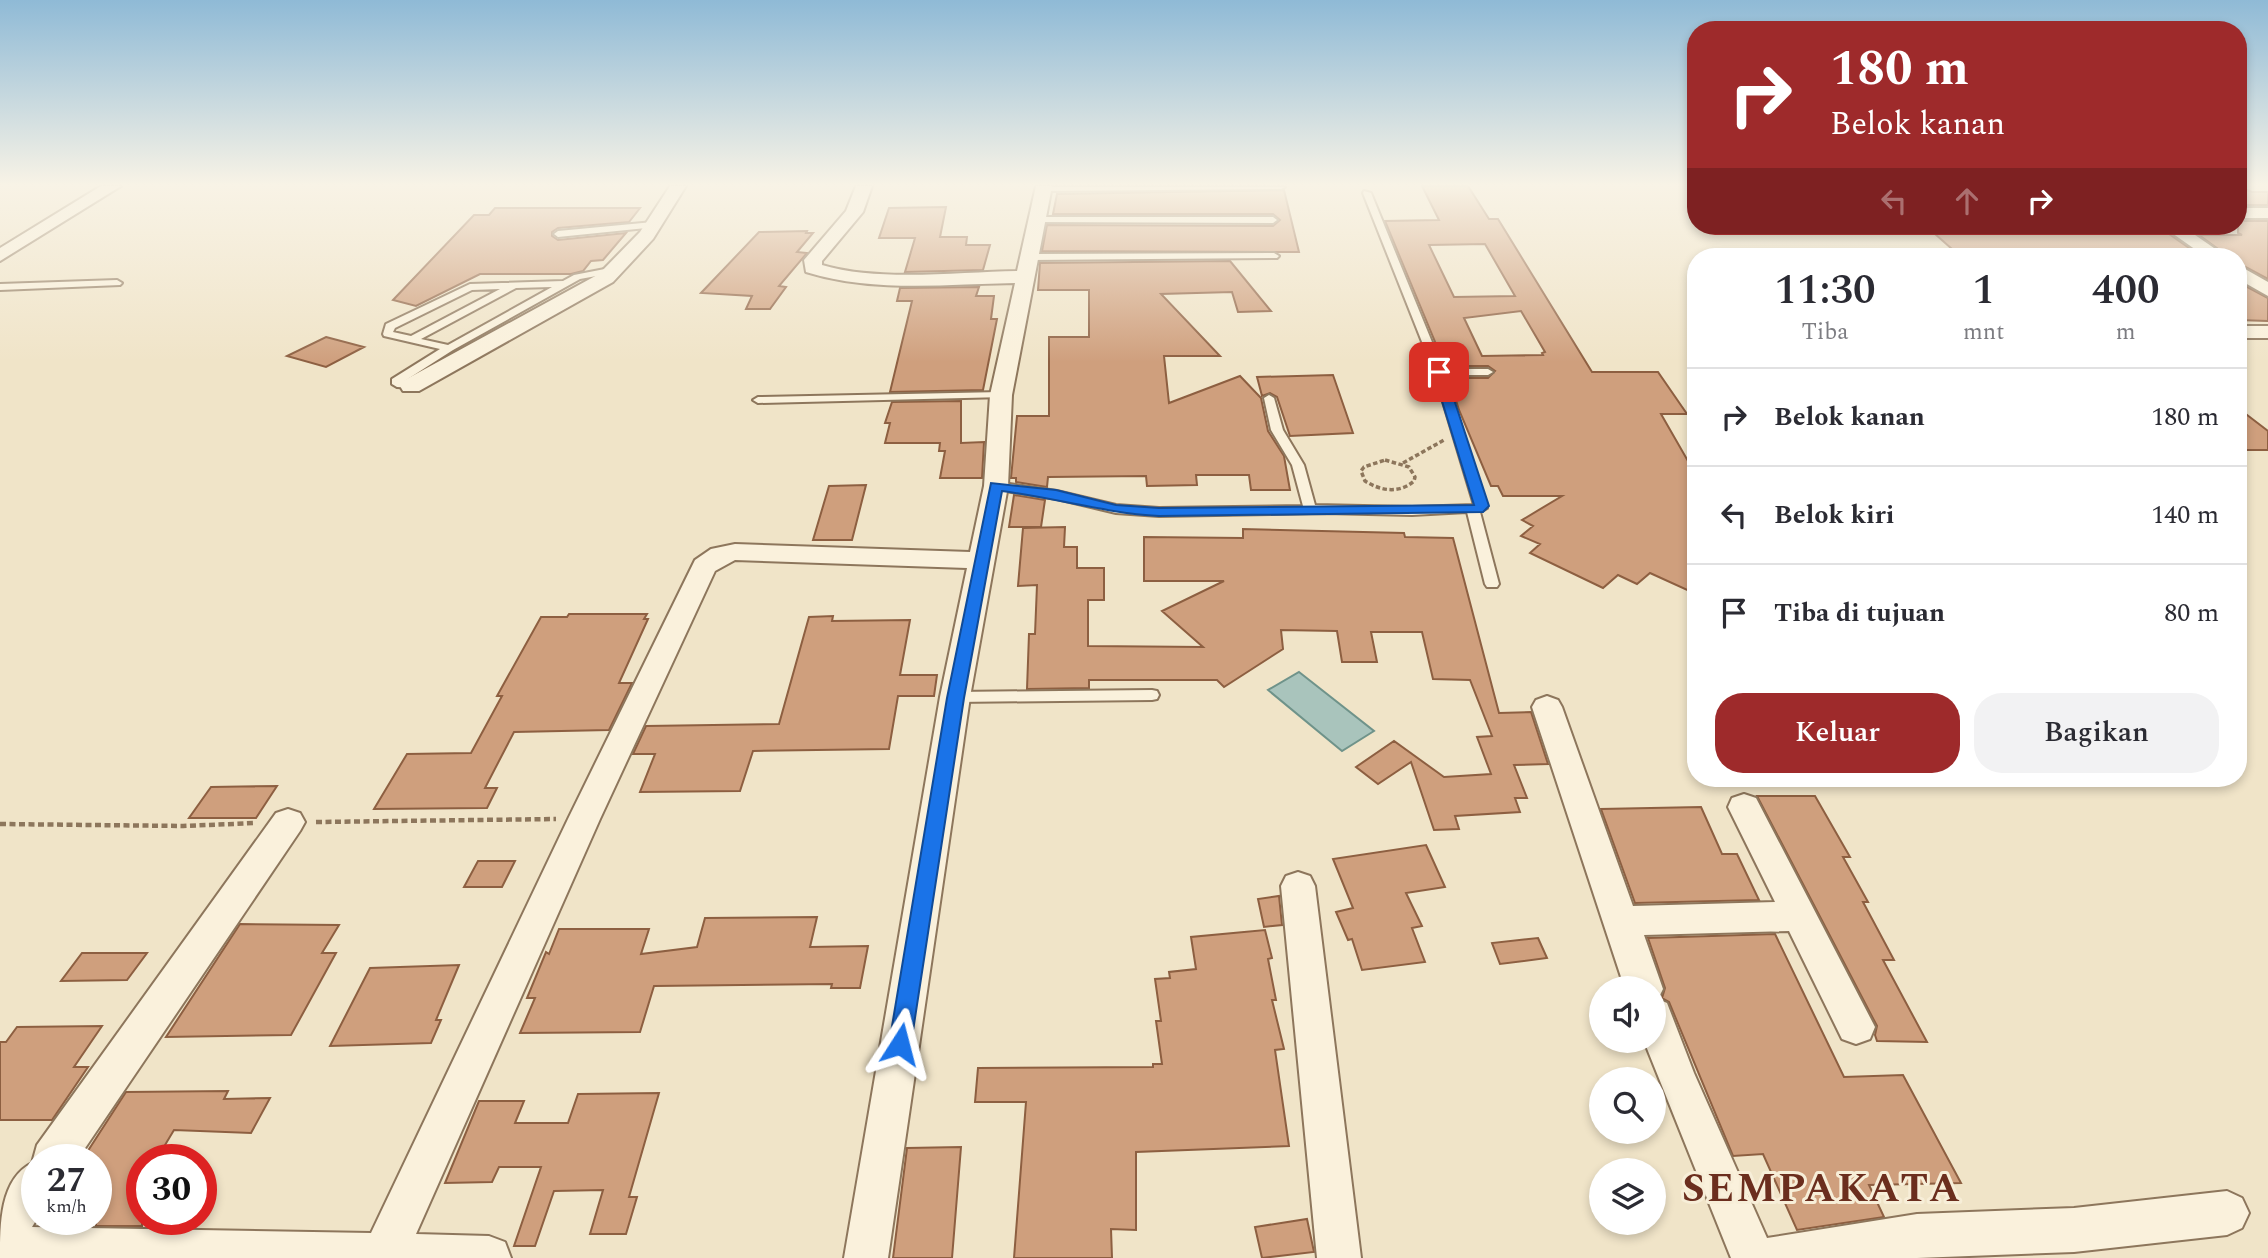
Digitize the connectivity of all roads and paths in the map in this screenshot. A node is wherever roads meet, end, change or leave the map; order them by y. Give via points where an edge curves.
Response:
1 (18, 245) edge
2 (636, 245) edge
3 (826, 245) edge
4 (1032, 245) edge
5 (1388, 245) edge
6 (0, 256) edge
7 (1274, 256) dead end
8 (1027, 267) junction
9 (614, 270) junction
10 (2247, 276) edge
11 (117, 283) dead end
12 (517, 284) junction
13 (565, 284) junction
14 (0, 287) edge
15 (2268, 290) edge
16 (2247, 332) edge
17 (2268, 332) edge
18 (411, 340) junction
19 (449, 348) junction
20 (1439, 372) junction
21 (1488, 372) dead end
22 (411, 386) joint
23 (1001, 395) junction
24 (1269, 398) dead end
25 (758, 400) dead end
26 (1459, 431) junction
27 (1402, 464) junction
28 (996, 486) junction
29 (1310, 509) junction
30 (1473, 510) junction
31 (980, 560) junction
32 (1492, 584) dead end
33 (1152, 695) dead end
34 (955, 698) junction
35 (1547, 707) dead end
36 (1744, 807) dead end
37 (584, 819) junction
38 (288, 822) junction
39 (0, 824) edge
40 (1298, 886) dead end
41 (1797, 916) junction
42 (1620, 921) junction
43 (1639, 976) edge
44 (1856, 1027) dead end
45 (1666, 1050) edge
46 (63, 1144) edge
47 (21, 1205) edge
48 (2227, 1213) dead end
49 (0, 1235) edge
50 (0, 1248) edge
51 (384, 1257) edge
52 (489, 1258) edge
53 (866, 1258) edge
54 (1339, 1258) edge
55 (1753, 1258) edge
56 (1771, 1258) edge

1 - 6 street
2 - 9 street
3 - 8 street via 813,260 813,268 834,274 872,277
4 - 8 street
5 - 20 lane
7 - 8 lane
8 - 23 street
9 - 13 lane via 588,273
9 - 22 street
10 - 15 street
11 - 14 lane
12 - 13 lane
12 - 18 lane
12 - 18 lane via 470,287 390,326 388,334
13 - 19 lane
16 - 17 street
18 - 19 lane
19 - 22 lane via 396,381
20 - 21 lane
20 - 26 lane
23 - 25 lane
23 - 28 street
24 - 29 lane via 1277,430 1298,465
26 - 27 path
26 - 30 lane via 1482,506
27 - 27 path via 1369,463 1362,476 1379,488 1404,488 1415,477
28 - 29 lane via 1116,509
28 - 31 street
29 - 30 lane
30 - 32 lane
31 - 34 street
31 - 37 street via 734,552 710,561
33 - 34 lane
34 - 53 street
35 - 42 street
36 - 41 street
37 - 38 path
37 - 51 street
38 - 39 path
38 - 46 street
40 - 54 street
41 - 42 street
41 - 44 street
42 - 43 street
45 - 55 street
47 - 49 street
48 - 56 street via 2074,1230 1917,1236
50 - 51 street
51 - 52 street

